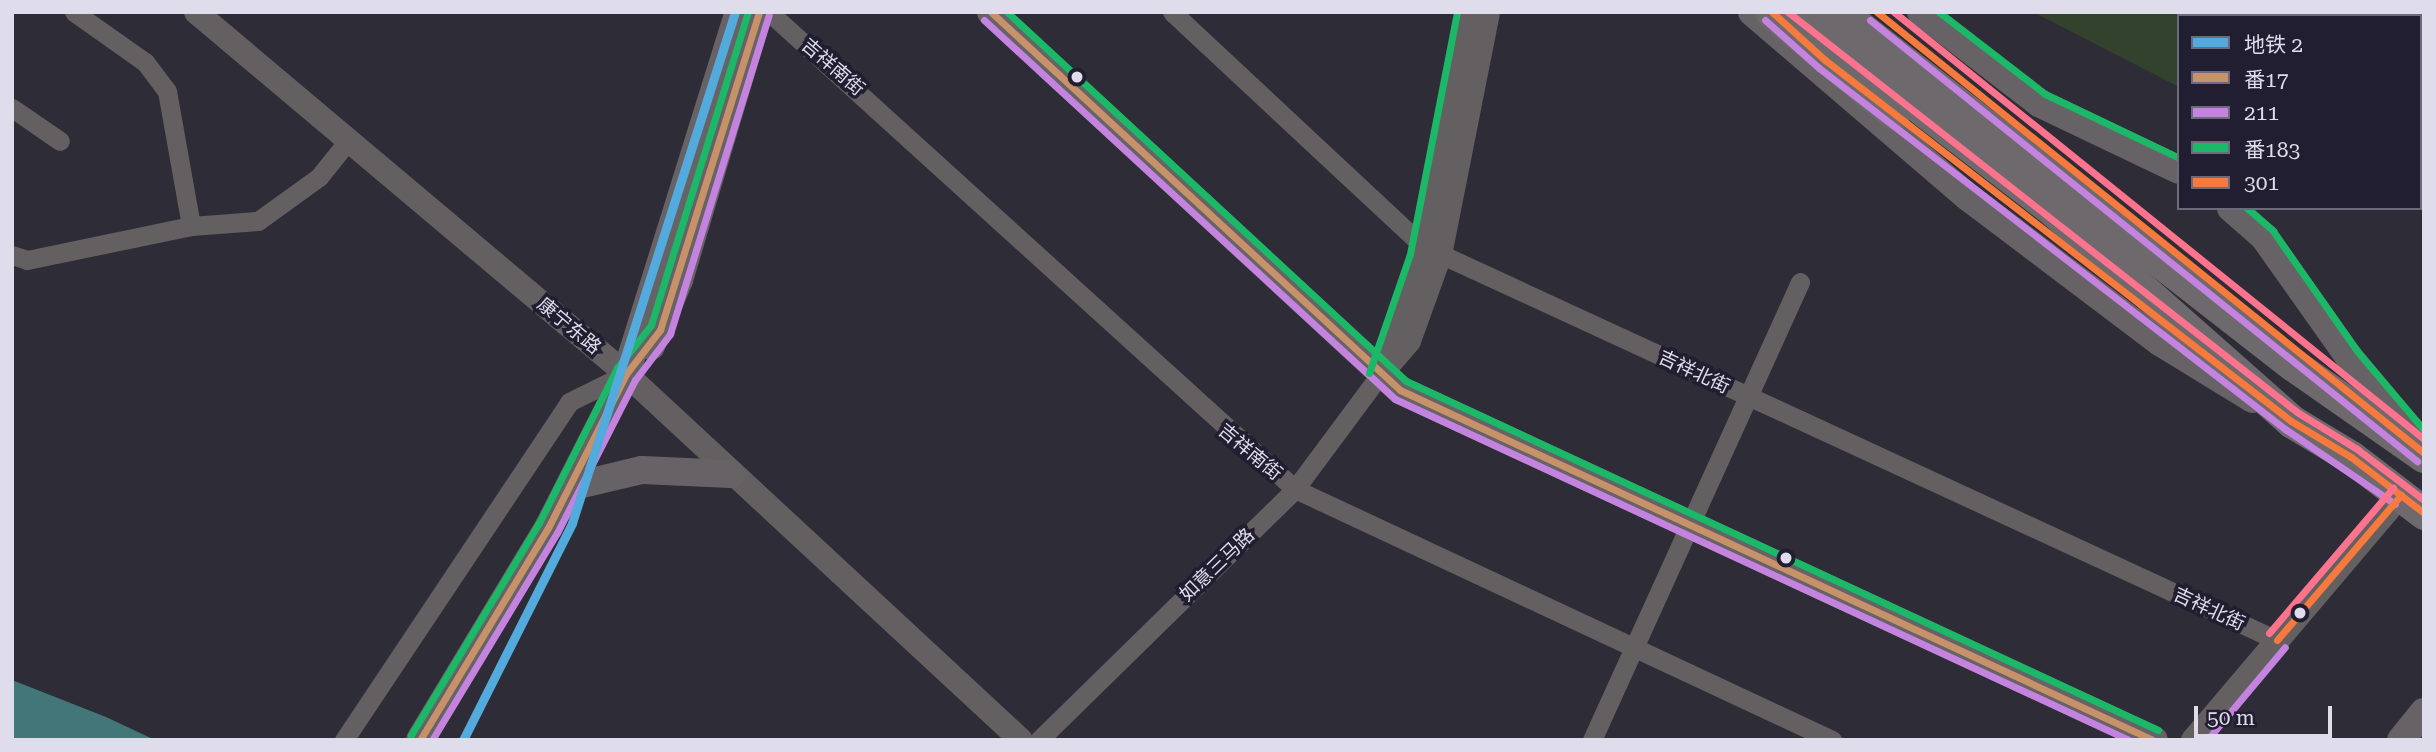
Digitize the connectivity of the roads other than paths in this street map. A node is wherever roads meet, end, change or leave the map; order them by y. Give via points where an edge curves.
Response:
1 (75, 12) edge
2 (196, 12) edge
3 (739, 12) edge
4 (758, 12) edge
5 (769, 12) edge
6 (991, 12) edge
7 (1172, 12) edge
8 (1468, 12) edge
9 (1488, 12) edge
10 (1752, 12) edge
11 (1772, 12) edge
12 (1810, 12) edge
13 (1922, 12) edge
14 (1848, 30) edge
15 (12, 108) edge
16 (60, 141) dead end
17 (347, 142) junction
18 (2177, 169) edge
19 (2233, 210) edge
20 (191, 226) junction
21 (1431, 250) junction
22 (12, 255) edge
23 (1800, 282) dead end
24 (626, 374) junction
25 (1379, 376) junction
26 (1747, 396) junction
27 (2291, 421) junction
28 (2424, 447) edge
29 (2424, 455) edge
30 (731, 474) junction
31 (570, 487) junction
32 (1295, 489) junction
33 (2412, 504) edge
34 (1691, 526) junction
35 (2277, 640) junction
36 (1635, 648) junction
37 (2424, 712) edge
38 (344, 740) edge
39 (420, 740) edge
40 (1021, 740) edge
41 (1039, 740) edge
42 (1592, 740) edge
43 (1832, 740) edge
44 (2154, 740) edge
45 (2193, 740) edge
46 (2401, 740) edge

1 - 20 street via 145,62 167,91
2 - 17 street, 康宁东路
3 - 24 main road
4 - 24 main road via 660,330
5 - 32 street, 吉祥南街
6 - 25 main road
7 - 21 street, 吉祥北街
8 - 21 street, 如意三马路
9 - 21 street, 如意三马路
10 - 27 main road via 1968,197 2160,342
11 - 14 highway
12 - 14 highway
13 - 18 main road via 2039,103
14 - 27 highway
14 - 29 highway
15 - 16 street
17 - 20 street via 319,177 258,221
17 - 24 street, 康宁东路
19 - 28 main road via 2264,237 2349,358
20 - 22 street via 27,260
21 - 25 street, 如意三马路 via 1409,341
21 - 26 street, 吉祥北街
23 - 26 street
24 - 30 street, 康宁东路
24 - 31 main road
24 - 38 street via 569,402
25 - 32 street, 如意三马路
25 - 34 main road via 1426,404
26 - 34 street
26 - 35 street, 吉祥北街
27 - 33 highway
30 - 31 main road via 642,470
30 - 40 street, 康宁东路
31 - 39 main road via 491,628
32 - 36 street, 吉祥南街
32 - 41 street, 如意三马路
33 - 35 street
34 - 36 street
34 - 44 main road
35 - 45 street
36 - 42 street
36 - 43 street, 吉祥南街
37 - 46 main road

